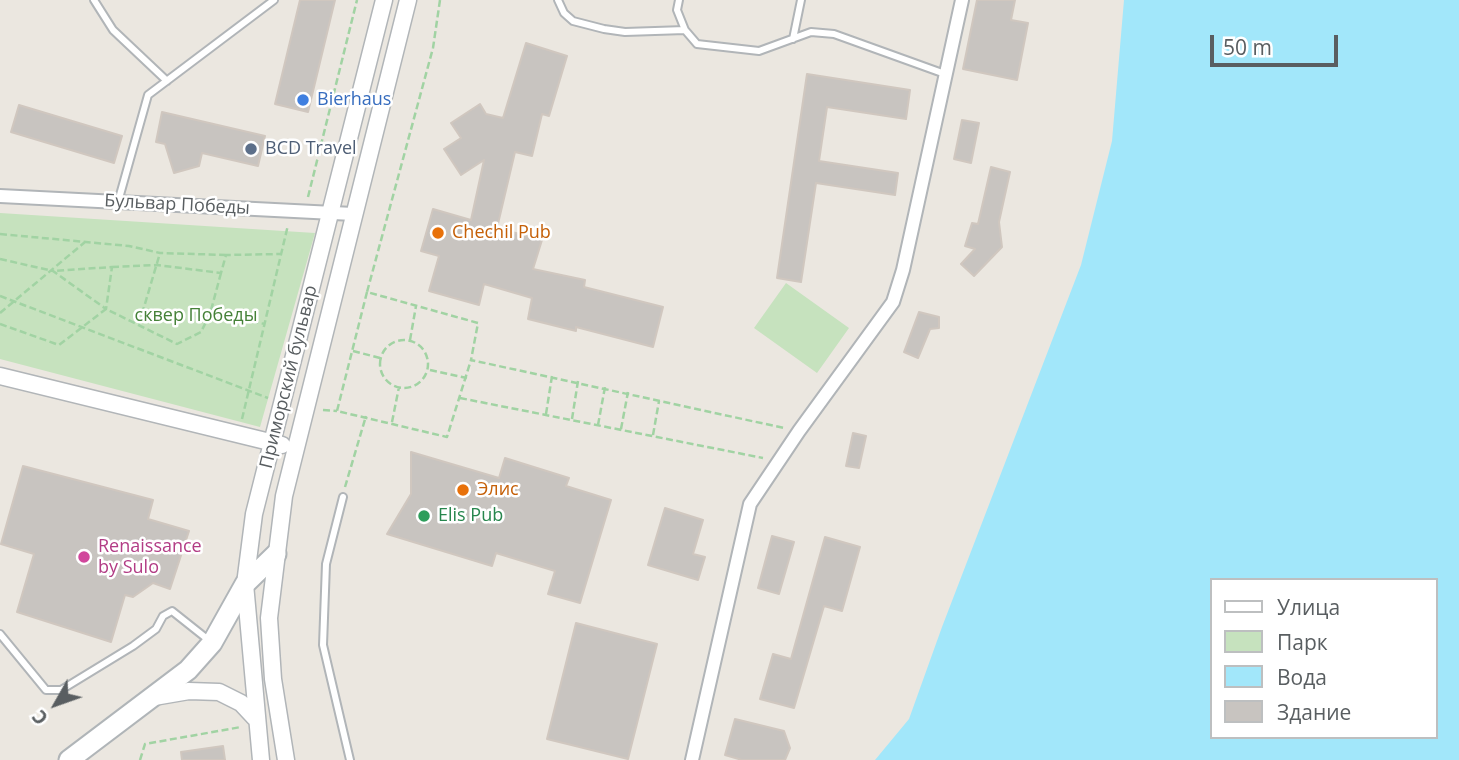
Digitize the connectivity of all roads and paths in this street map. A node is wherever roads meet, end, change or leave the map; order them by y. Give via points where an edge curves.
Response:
1 (94, 0) edge
2 (274, 0) edge
3 (357, 0) edge
4 (384, 0) edge
5 (408, 0) edge
6 (440, 0) edge
7 (558, 0) edge
8 (679, 0) edge
9 (801, 0) edge
10 (962, 0) edge
11 (685, 30) junction
12 (793, 39) junction
13 (947, 74) junction
14 (167, 81) junction
15 (0, 196) edge
16 (118, 202) junction
17 (298, 211) junction
18 (331, 212) junction
19 (353, 214) junction
20 (0, 234) edge
21 (85, 242) junction
22 (160, 253) junction
23 (226, 254) junction
24 (281, 254) junction
25 (0, 259) edge
26 (157, 265) junction
27 (112, 267) junction
28 (53, 271) junction
29 (221, 273) junction
30 (367, 292) junction
31 (0, 296) edge
32 (14, 303) junction
33 (416, 306) junction
34 (106, 309) junction
35 (0, 313) edge
36 (210, 314) junction
37 (0, 324) edge
38 (139, 324) junction
39 (265, 324) junction
40 (81, 326) junction
41 (410, 341) junction
42 (353, 351) junction
43 (380, 358) junction
44 (471, 360) junction
45 (428, 369) junction
46 (0, 376) edge
47 (552, 376) junction
48 (467, 378) junction
49 (578, 382) junction
50 (399, 387) junction
51 (605, 387) junction
52 (248, 393) junction
53 (628, 393) junction
54 (460, 398) junction
55 (660, 400) junction
56 (546, 414) junction
57 (366, 416) junction
58 (572, 419) junction
59 (392, 423) junction
60 (598, 425) junction
61 (621, 429) junction
62 (799, 431) junction
63 (653, 435) junction
64 (237, 436) junction
65 (273, 443) junction
66 (294, 449) junction
67 (778, 461) junction
68 (343, 497) joint
69 (275, 554) junction
70 (244, 584) junction
71 (0, 634) edge
72 (212, 643) junction
73 (154, 697) junction
74 (250, 722) junction
75 (69, 760) edge
76 (140, 760) edge
77 (261, 760) edge
78 (286, 760) edge
79 (350, 760) edge
80 (692, 760) edge

1 - 14 lane via 113,30
2 - 14 lane
3 - 17 path
4 - 18 street, Приморский бульвар
5 - 19 street, Приморский бульвар
6 - 30 path via 433,48
7 - 11 lane via 573,21 604,29
8 - 11 lane via 677,10
9 - 12 lane
10 - 13 street
11 - 12 lane via 697,44 719,48 759,51
12 - 13 lane via 811,32 834,34
13 - 62 street via 893,302
14 - 16 lane via 149,95
15 - 16 street, Бульвар Победы
16 - 17 street, Бульвар Победы
17 - 18 street, Бульвар Победы
17 - 24 path
18 - 19 street, Бульвар Победы
18 - 65 street, Приморский бульвар
19 - 66 street, Приморский бульвар
20 - 21 path
21 - 22 path
21 - 28 path
22 - 23 path
22 - 26 path
23 - 24 path
23 - 29 path
24 - 39 path
25 - 28 path
26 - 27 path
26 - 29 path
26 - 38 path
27 - 28 path
27 - 34 path
28 - 32 path
28 - 34 path
29 - 36 path
30 - 33 path
30 - 42 path
31 - 32 path
32 - 35 path
32 - 40 path
33 - 41 path
33 - 44 path via 478,323
34 - 38 path
34 - 40 path
36 - 38 path via 201,332 177,344
36 - 39 path
37 - 40 path via 59,345
39 - 52 path
40 - 52 path
41 - 43 path via 397,340
41 - 45 path via 426,353
42 - 43 path
42 - 57 path via 337,411
43 - 50 path via 383,375
44 - 47 path
44 - 48 path
45 - 48 path
45 - 50 path via 419,383
46 - 64 street
47 - 49 path
47 - 56 path
48 - 54 path
49 - 51 path
49 - 58 path
50 - 59 path
51 - 53 path
51 - 60 path
52 - 64 path
53 - 55 path
53 - 61 path
54 - 56 path
54 - 59 path via 447,438
55 - 62 path
55 - 63 path
56 - 58 path
57 - 59 path
57 - 68 path
58 - 60 path
60 - 61 path
61 - 63 path
62 - 67 street
63 - 67 path
64 - 65 street
65 - 66 street
65 - 70 street, Приморский бульвар via 254,514
66 - 69 street, Приморский бульвар
67 - 80 street via 750,504
68 - 79 lane via 326,564 323,645
69 - 70 main road
69 - 78 street, Приморский бульвар via 269,618
70 - 72 main road
70 - 74 street, Приморский бульвар
71 - 72 lane via 46,690 61,690 133,646 172,611
72 - 73 main road
73 - 74 street via 219,692 241,703
73 - 75 main road
74 - 76 path via 145,744
74 - 77 street, Приморский бульвар

